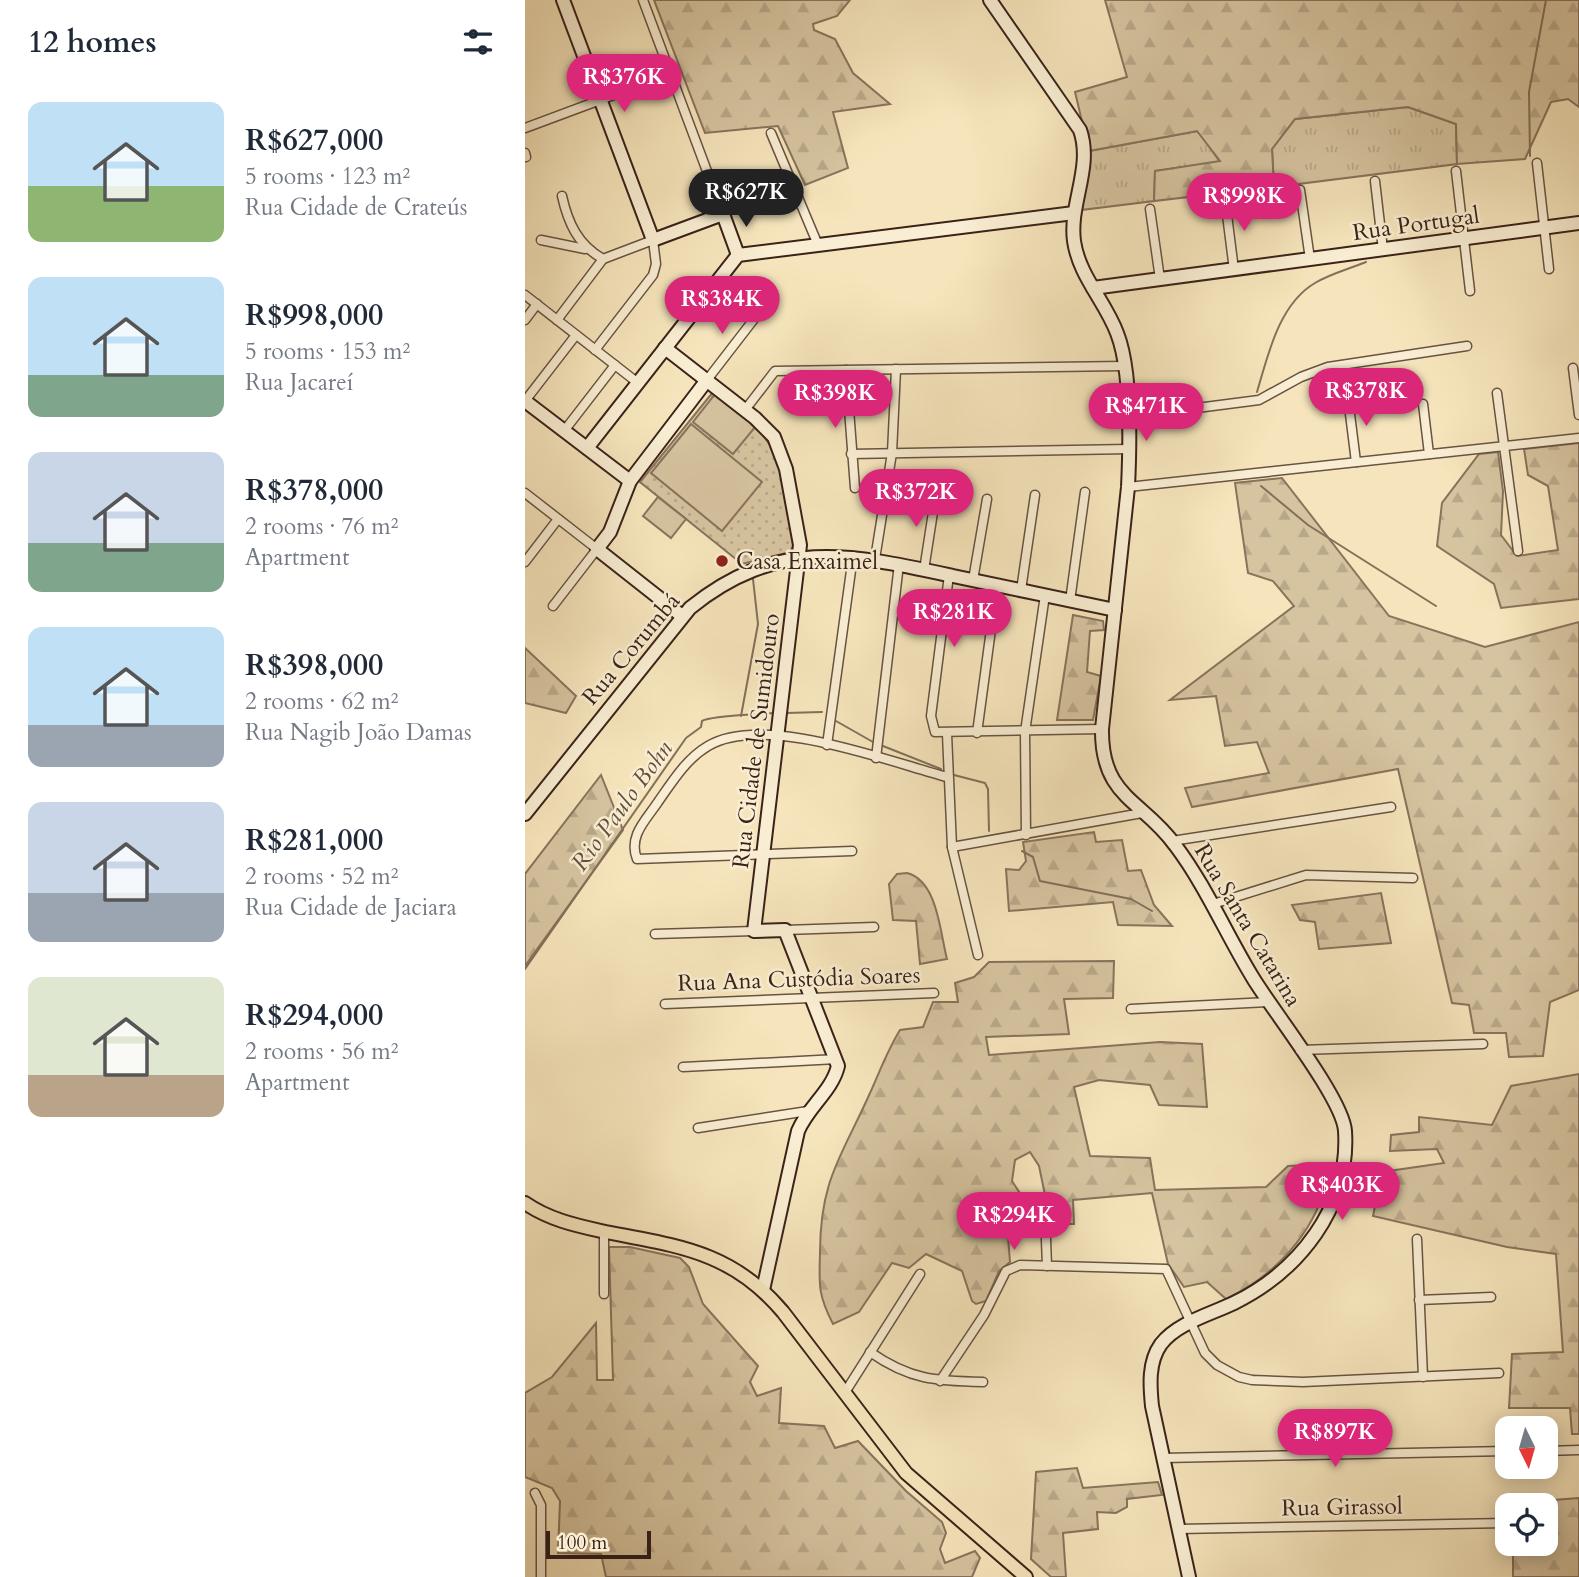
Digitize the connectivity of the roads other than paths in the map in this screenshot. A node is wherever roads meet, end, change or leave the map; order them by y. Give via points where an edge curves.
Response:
1 (563, 0) edge
2 (643, 0) edge
3 (990, 0) edge
4 (670, 74) junction
5 (600, 100) junction
6 (526, 125) edge
7 (771, 133) dead end
8 (1537, 163) dead end
9 (1456, 171) dead end
10 (1375, 181) dead end
11 (1300, 190) dead end
12 (562, 196) dead end
13 (1225, 199) dead end
14 (1150, 209) dead end
15 (1074, 213) junction
16 (723, 214) junction
17 (1579, 223) edge
18 (1544, 228) junction
19 (1464, 239) junction
20 (541, 240) dead end
21 (653, 240) junction
22 (818, 245) junction
23 (585, 249) junction
24 (1383, 250) junction
25 (738, 255) junction
26 (603, 259) junction
27 (1310, 260) junction
28 (1549, 269) dead end
29 (1234, 270) junction
30 (1160, 279) junction
31 (1093, 288) junction
32 (1469, 290) dead end
33 (525, 295) edge
34 (537, 304) junction
35 (761, 310) dead end
36 (525, 320) edge
37 (557, 320) junction
38 (576, 335) junction
39 (1467, 346) dead end
40 (665, 348) junction
41 (595, 349) junction
42 (615, 365) junction
43 (1124, 366) junction
44 (1573, 368) dead end
45 (896, 369) junction
46 (846, 370) junction
47 (707, 380) junction
48 (638, 383) junction
49 (1497, 393) dead end
50 (1348, 398) dead end
51 (525, 401) edge
52 (1423, 404) dead end
53 (745, 410) junction
54 (1579, 415) edge
55 (1127, 417) junction
56 (564, 431) junction
57 (1579, 438) edge
58 (1504, 446) junction
59 (587, 447) junction
60 (1129, 449) junction
61 (892, 453) junction
62 (851, 454) junction
63 (1429, 454) junction
64 (1356, 462) junction
65 (630, 481) junction
66 (1128, 487) junction
67 (855, 488) dead end
68 (1085, 492) dead end
69 (525, 493) edge
70 (936, 493) dead end
71 (1035, 495) dead end
72 (987, 499) dead end
73 (558, 519) junction
74 (597, 549) junction
75 (1518, 551) dead end
76 (801, 556) junction
77 (853, 556) junction
78 (875, 559) junction
79 (525, 562) edge
80 (899, 564) junction
81 (924, 570) junction
82 (949, 575) junction
83 (973, 580) junction
84 (996, 585) junction
85 (1021, 590) junction
86 (1045, 595) junction
87 (1070, 601) junction
88 (552, 606) dead end
89 (1115, 610) junction
90 (683, 616) junction
91 (1102, 729) junction
92 (1025, 732) junction
93 (977, 733) junction
94 (778, 734) junction
95 (947, 734) junction
96 (827, 745) junction
97 (876, 758) junction
98 (947, 777) junction
99 (1391, 807) dead end
100 (1142, 813) junction
101 (525, 814) edge
102 (1026, 835) junction
103 (1172, 841) junction
104 (952, 847) junction
105 (852, 851) dead end
106 (763, 854) junction
107 (1413, 878) dead end
108 (1213, 904) junction
109 (874, 927) dead end
110 (785, 930) junction
111 (754, 931) junction
112 (655, 934) dead end
113 (978, 955) dead end
114 (934, 993) dead end
115 (812, 998) junction
116 (1268, 1002) junction
117 (665, 1004) dead end
118 (1131, 1009) dead end
119 (1483, 1044) dead end
120 (1300, 1050) junction
121 (837, 1059) junction
122 (683, 1068) dead end
123 (808, 1111) junction
124 (698, 1128) dead end
125 (525, 1203) edge
126 (1045, 1214) dead end
127 (604, 1231) junction
128 (1417, 1239) dead end
129 (1047, 1266) junction
130 (920, 1274) dead end
131 (763, 1290) junction
132 (604, 1294) dead end
133 (1491, 1297) dead end
134 (1419, 1300) junction
135 (1190, 1324) junction
136 (870, 1352) junction
137 (1499, 1373) dead end
138 (1423, 1377) junction
139 (940, 1381) junction
140 (983, 1382) dead end
141 (843, 1395) junction
142 (1579, 1450) edge
143 (1495, 1451) edge
144 (1558, 1451) edge
145 (1163, 1458) junction
146 (535, 1493) dead end
147 (1495, 1523) edge
148 (1178, 1529) junction
149 (541, 1577) edge
150 (1025, 1577) edge
151 (1189, 1577) edge

1 - 5 street
2 - 4 street
3 - 15 street, Rua Santa Catarina via 1080,130 1085,156
4 - 5 street
4 - 16 street
5 - 6 street
5 - 21 street
7 - 22 street
8 - 18 street
9 - 19 street
10 - 24 street
11 - 27 street
12 - 23 street
13 - 29 street
14 - 30 street
15 - 22 street
15 - 31 street, Rua Santa Catarina via 1077,255
16 - 21 street
16 - 25 street
17 - 18 street, Rua Portugal
18 - 19 street, Rua Portugal
18 - 28 street
19 - 24 street, Rua Portugal
19 - 32 street
20 - 23 street
21 - 26 street
21 - 41 street via 656,257 649,281
22 - 25 street
23 - 26 street
24 - 27 street, Rua Portugal
25 - 40 street
26 - 37 street
27 - 29 street, Rua Portugal
29 - 30 street, Rua Portugal
30 - 31 street, Rua Portugal
31 - 43 street, Rua Santa Catarina via 1117,334
33 - 34 street
34 - 36 street
34 - 37 street
35 - 47 street
37 - 38 street
38 - 41 street
38 - 51 street
39 - 55 street via 1328,367 1259,400
40 - 47 street, Rua Cidade de Sumidouro
40 - 48 street
41 - 42 street
42 - 48 street
42 - 56 street
43 - 45 street
43 - 55 street, Rua Santa Catarina
44 - 54 street
45 - 46 street
45 - 61 street
46 - 53 street via 775,371
46 - 62 street
47 - 53 street, Rua Cidade de Sumidouro
47 - 65 street
48 - 59 street
49 - 58 street
50 - 64 street
51 - 56 street
52 - 63 street
53 - 76 street, Rua Cidade de Sumidouro via 774,437 782,455
55 - 60 street, Rua Santa Catarina
56 - 59 street
57 - 58 street
58 - 63 street
58 - 75 street
59 - 65 street
60 - 61 street
60 - 66 street, Rua Santa Catarina
61 - 62 street
61 - 78 street
62 - 67 street
63 - 64 street
64 - 66 street
65 - 74 street via 610,532
66 - 89 street, Rua Santa Catarina
68 - 87 street
69 - 73 street
70 - 81 street
71 - 85 street
72 - 83 street
73 - 74 street
73 - 79 street
74 - 88 street
74 - 90 street
76 - 77 street, Rua Corumbá
76 - 90 street, Rua Corumbá via 743,572
76 - 94 street, Rua Cidade de Sumidouro
77 - 78 street, Rua Corumbá
77 - 96 street
78 - 80 street, Rua Corumbá
80 - 81 street, Rua Corumbá
80 - 97 street
81 - 82 street, Rua Corumbá
82 - 83 street, Rua Corumbá
82 - 95 street via 931,716 935,733
83 - 84 street, Rua Corumbá
84 - 85 street, Rua Corumbá
84 - 93 street
85 - 86 street, Rua Corumbá
86 - 87 street, Rua Corumbá
86 - 92 street
87 - 89 street, Rua Corumbá
89 - 91 street, Rua Santa Catarina
90 - 101 street, Rua Corumbá
91 - 92 street
91 - 100 street, Rua Santa Catarina via 1104,756 1113,779
92 - 93 street
92 - 102 street
93 - 95 street
94 - 96 street
94 - 106 street, Rua Cidade de Sumidouro
94 - 106 street via 730,738 694,756 638,830 633,845 637,859
95 - 98 street
96 - 97 street
97 - 98 street
98 - 104 street
99 - 103 street
100 - 102 street
100 - 103 street, Rua Santa Catarina
102 - 104 street
103 - 108 street, Rua Santa Catarina
104 - 113 street
105 - 106 street
106 - 111 street, Rua Cidade de Sumidouro
107 - 108 street via 1306,875
108 - 116 street, Rua Santa Catarina
109 - 110 street
110 - 111 street
110 - 115 street
111 - 112 street
114 - 115 street, Rua Ana Custódia Soares
115 - 117 street, Rua Ana Custódia Soares
115 - 121 street
116 - 118 street
116 - 120 street, Rua Santa Catarina
119 - 120 street
120 - 135 street, Rua Santa Catarina via 1335,1101 1345,1127 1344,1158 1330,1209 1303,1253 1274,1279
121 - 122 street
121 - 123 street via 834,1079
123 - 124 street
123 - 131 street via 798,1131
125 - 127 main road via 553,1219
126 - 129 street
127 - 131 main road via 701,1252 740,1271
127 - 132 street
128 - 134 street
129 - 135 street via 1166,1269
129 - 139 street via 1008,1269
130 - 136 street
131 - 141 main road
133 - 134 street
134 - 138 street
135 - 138 street via 1217,1365 1252,1380
135 - 145 street, Rua Santa Catarina via 1162,1343 1152,1368 1152,1406
136 - 139 street via 903,1372
136 - 141 street
137 - 138 street
139 - 140 street
141 - 150 main road via 906,1473
142 - 144 street
143 - 145 street
145 - 148 street, Rua Santa Catarina
146 - 149 street via 541,1505
147 - 148 street, Rua Girassol
148 - 151 street, Rua Santa Catarina

